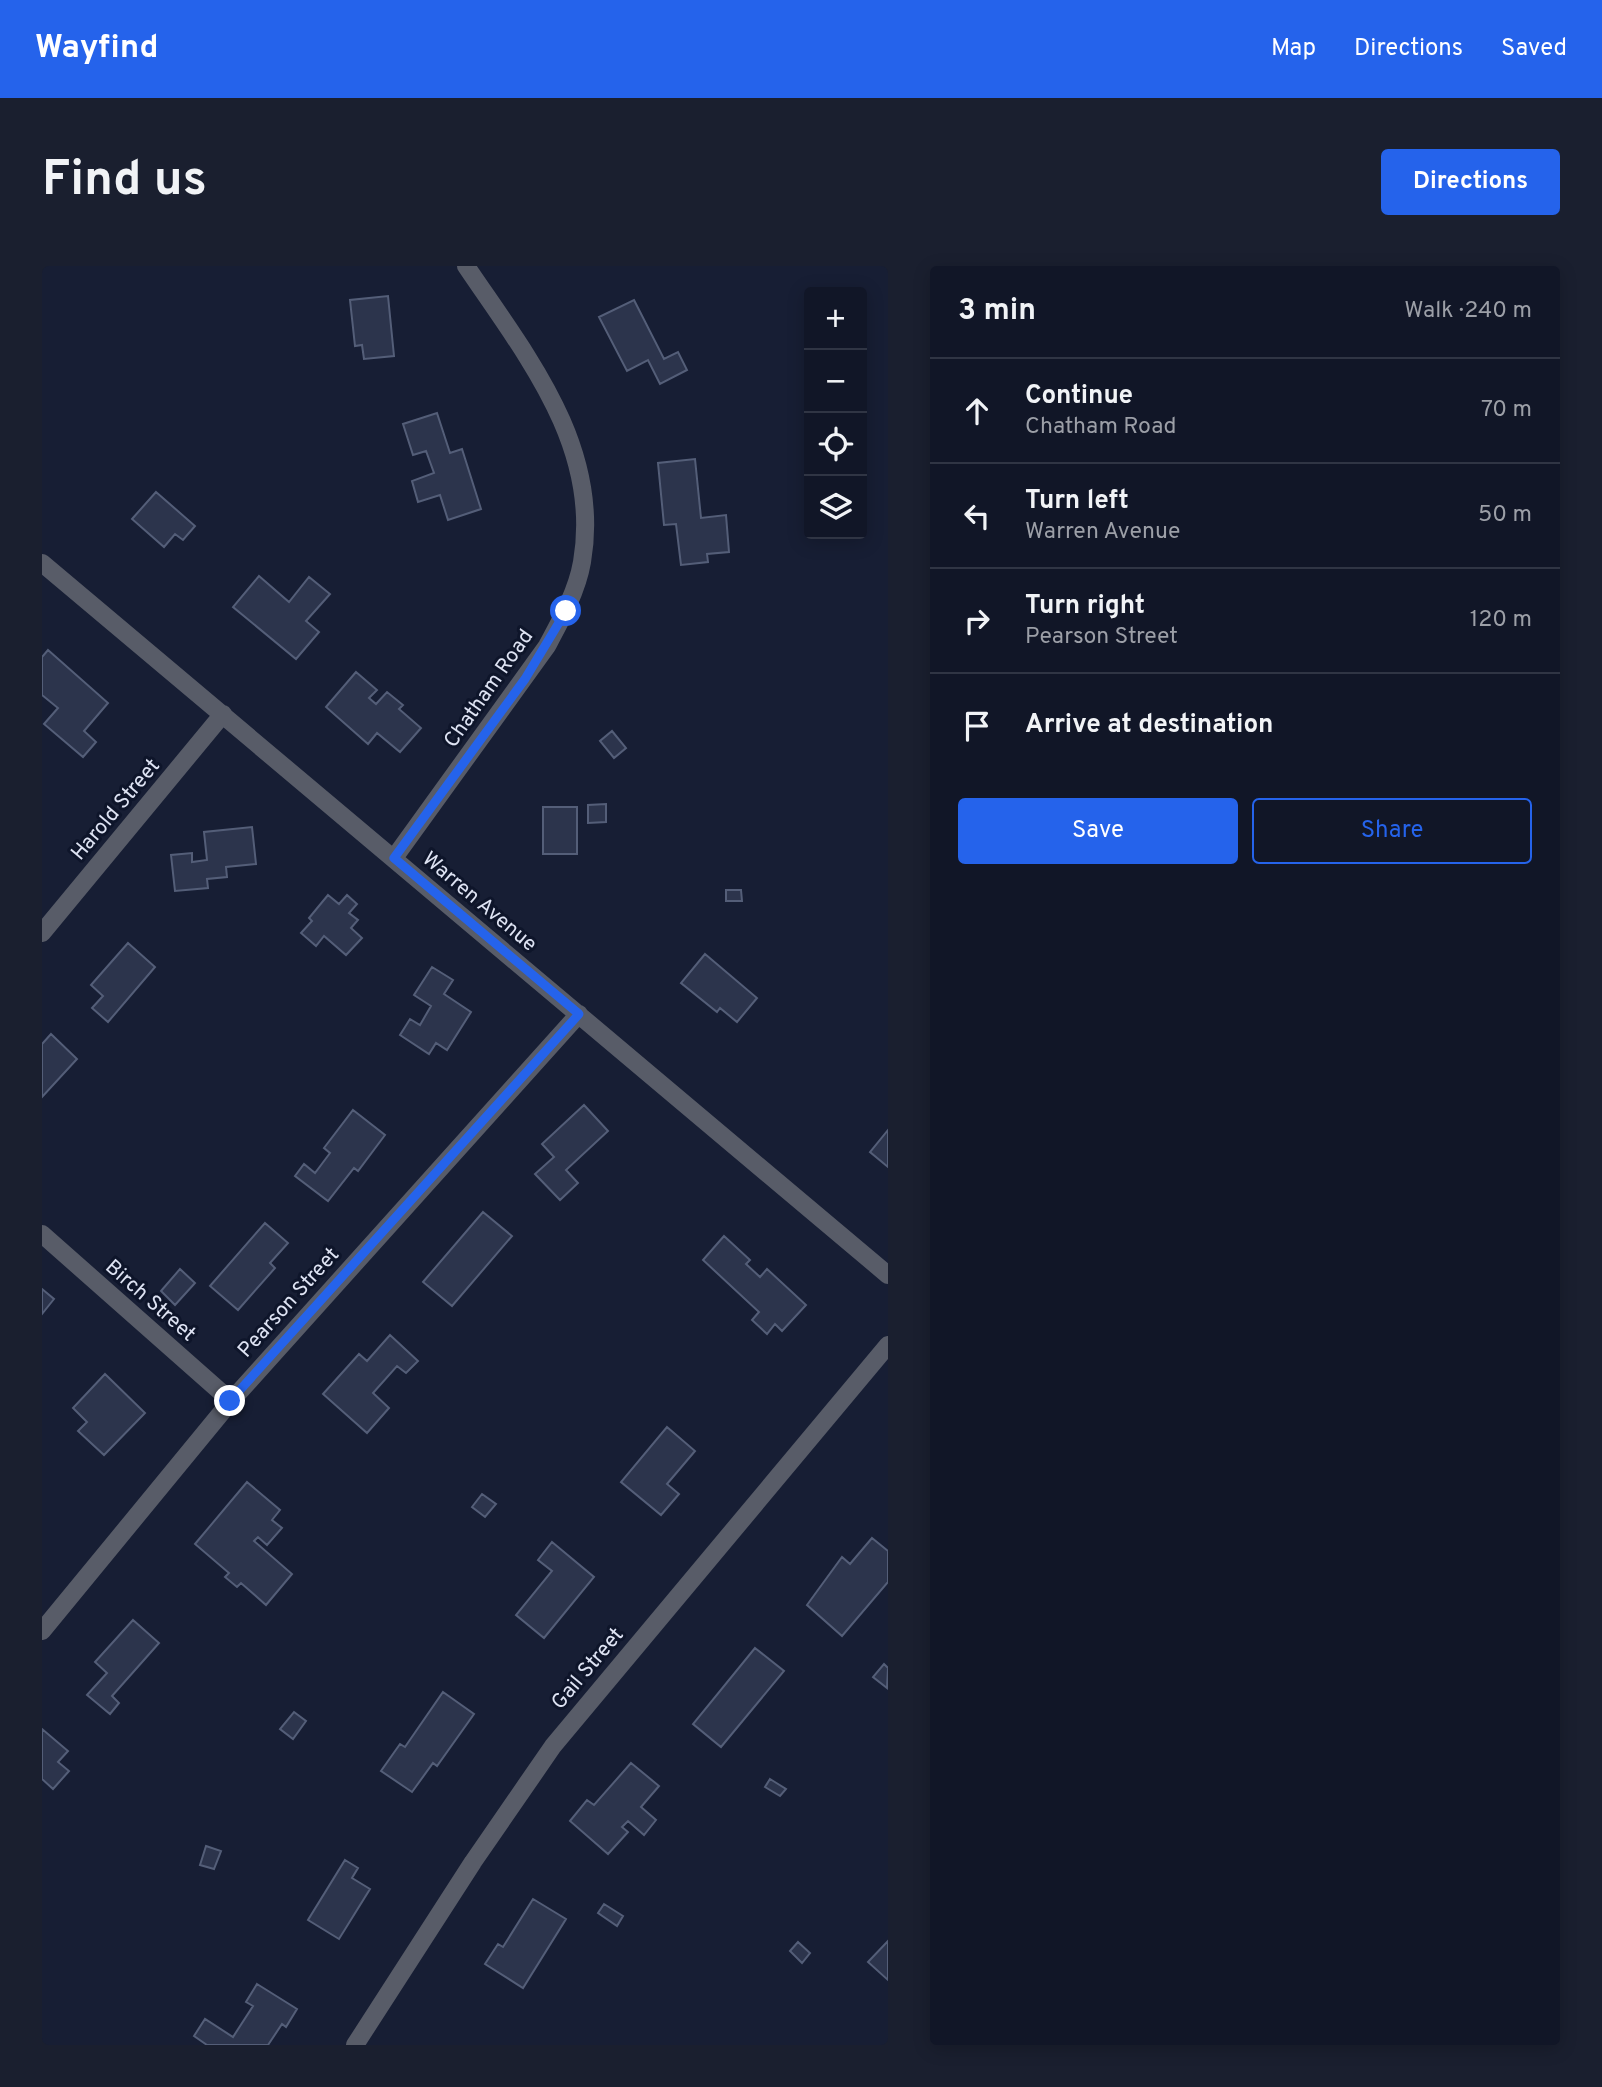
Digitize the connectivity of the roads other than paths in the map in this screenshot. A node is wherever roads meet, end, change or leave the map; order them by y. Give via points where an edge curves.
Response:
1 (466, 266) edge
2 (42, 563) edge
3 (223, 714) junction
4 (394, 858) junction
5 (42, 933) edge
6 (579, 1014) junction
7 (42, 1234) edge
8 (888, 1275) edge
9 (888, 1345) edge
10 (230, 1401) junction
11 (42, 1631) edge
12 (355, 2045) edge

1 - 4 street, Chatham Road via 536,369 561,415 579,463 585,514 582,563 566,611 547,646
2 - 3 street, Warren Avenue
3 - 4 street, Warren Avenue
3 - 5 street, Harold Street
4 - 6 street, Warren Avenue
6 - 8 street, Warren Avenue
6 - 10 street, Pearson Street
7 - 10 street, Birch Street
9 - 12 street, Gail Street via 553,1746
10 - 11 street, Pearson Street

